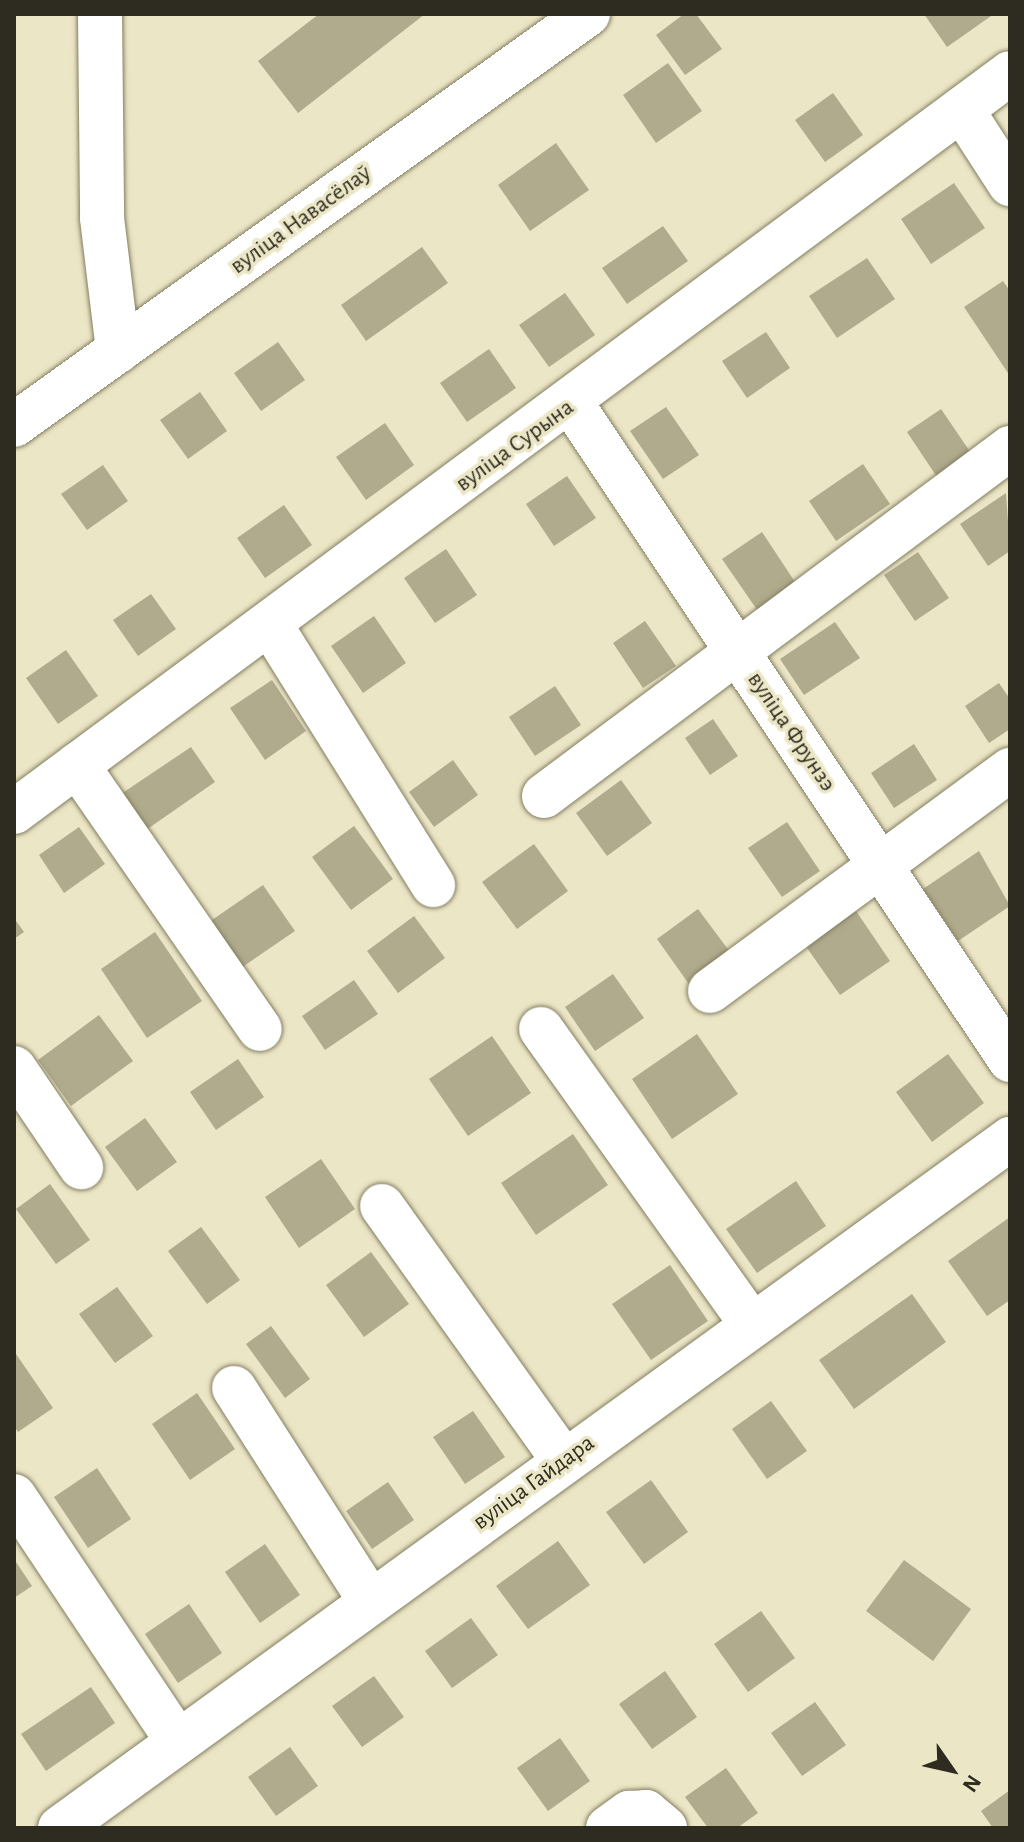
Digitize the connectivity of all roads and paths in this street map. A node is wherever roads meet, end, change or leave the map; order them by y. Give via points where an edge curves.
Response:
1 (100, 14) edge
2 (588, 14) edge
3 (1010, 73) edge
4 (964, 113) junction
5 (1010, 184) edge
6 (118, 351) junction
7 (572, 404) junction
8 (14, 425) edge
9 (1010, 448) edge
10 (270, 624) junction
11 (736, 650) junction
12 (77, 765) junction
13 (1010, 770) edge
14 (544, 796) dead end
15 (14, 812) edge
16 (880, 866) junction
17 (433, 885) dead end
18 (710, 991) dead end
19 (260, 1029) dead end
20 (541, 1029) dead end
21 (1010, 1060) edge
22 (14, 1068) edge
23 (1010, 1139) edge
24 (81, 1167) dead end
25 (382, 1206) dead end
26 (752, 1325) junction
27 (234, 1388) dead end
28 (564, 1461) junction
29 (14, 1496) edge
30 (370, 1601) junction
31 (177, 1740) junction
32 (60, 1828) edge
33 (608, 1828) edge
34 (665, 1828) edge

1 - 6 street via 102,218
2 - 6 street, вуліца Навасёлаў
3 - 4 street, вуліца Сурына
4 - 5 street
4 - 7 street, вуліца Сурына
6 - 8 street, вуліца Навасёлаў
7 - 10 street, вуліца Сурына
7 - 11 street, вуліца Фрунзэ
9 - 11 street
10 - 12 street, вуліца Сурына
10 - 17 street
11 - 14 street
11 - 16 street, вуліца Фрунзэ
12 - 15 street, вуліца Сурына
12 - 19 street
13 - 16 street
16 - 18 street
16 - 21 street, вуліца Фрунзэ
20 - 26 street
22 - 24 street
23 - 26 street, вуліца Гайдара
25 - 28 street
26 - 28 street, вуліца Гайдара
27 - 30 street
28 - 30 street, вуліца Гайдара
29 - 31 street
30 - 31 street, вуліца Гайдара
31 - 32 street, вуліца Гайдара
33 - 34 street via 629,1813 646,1812

